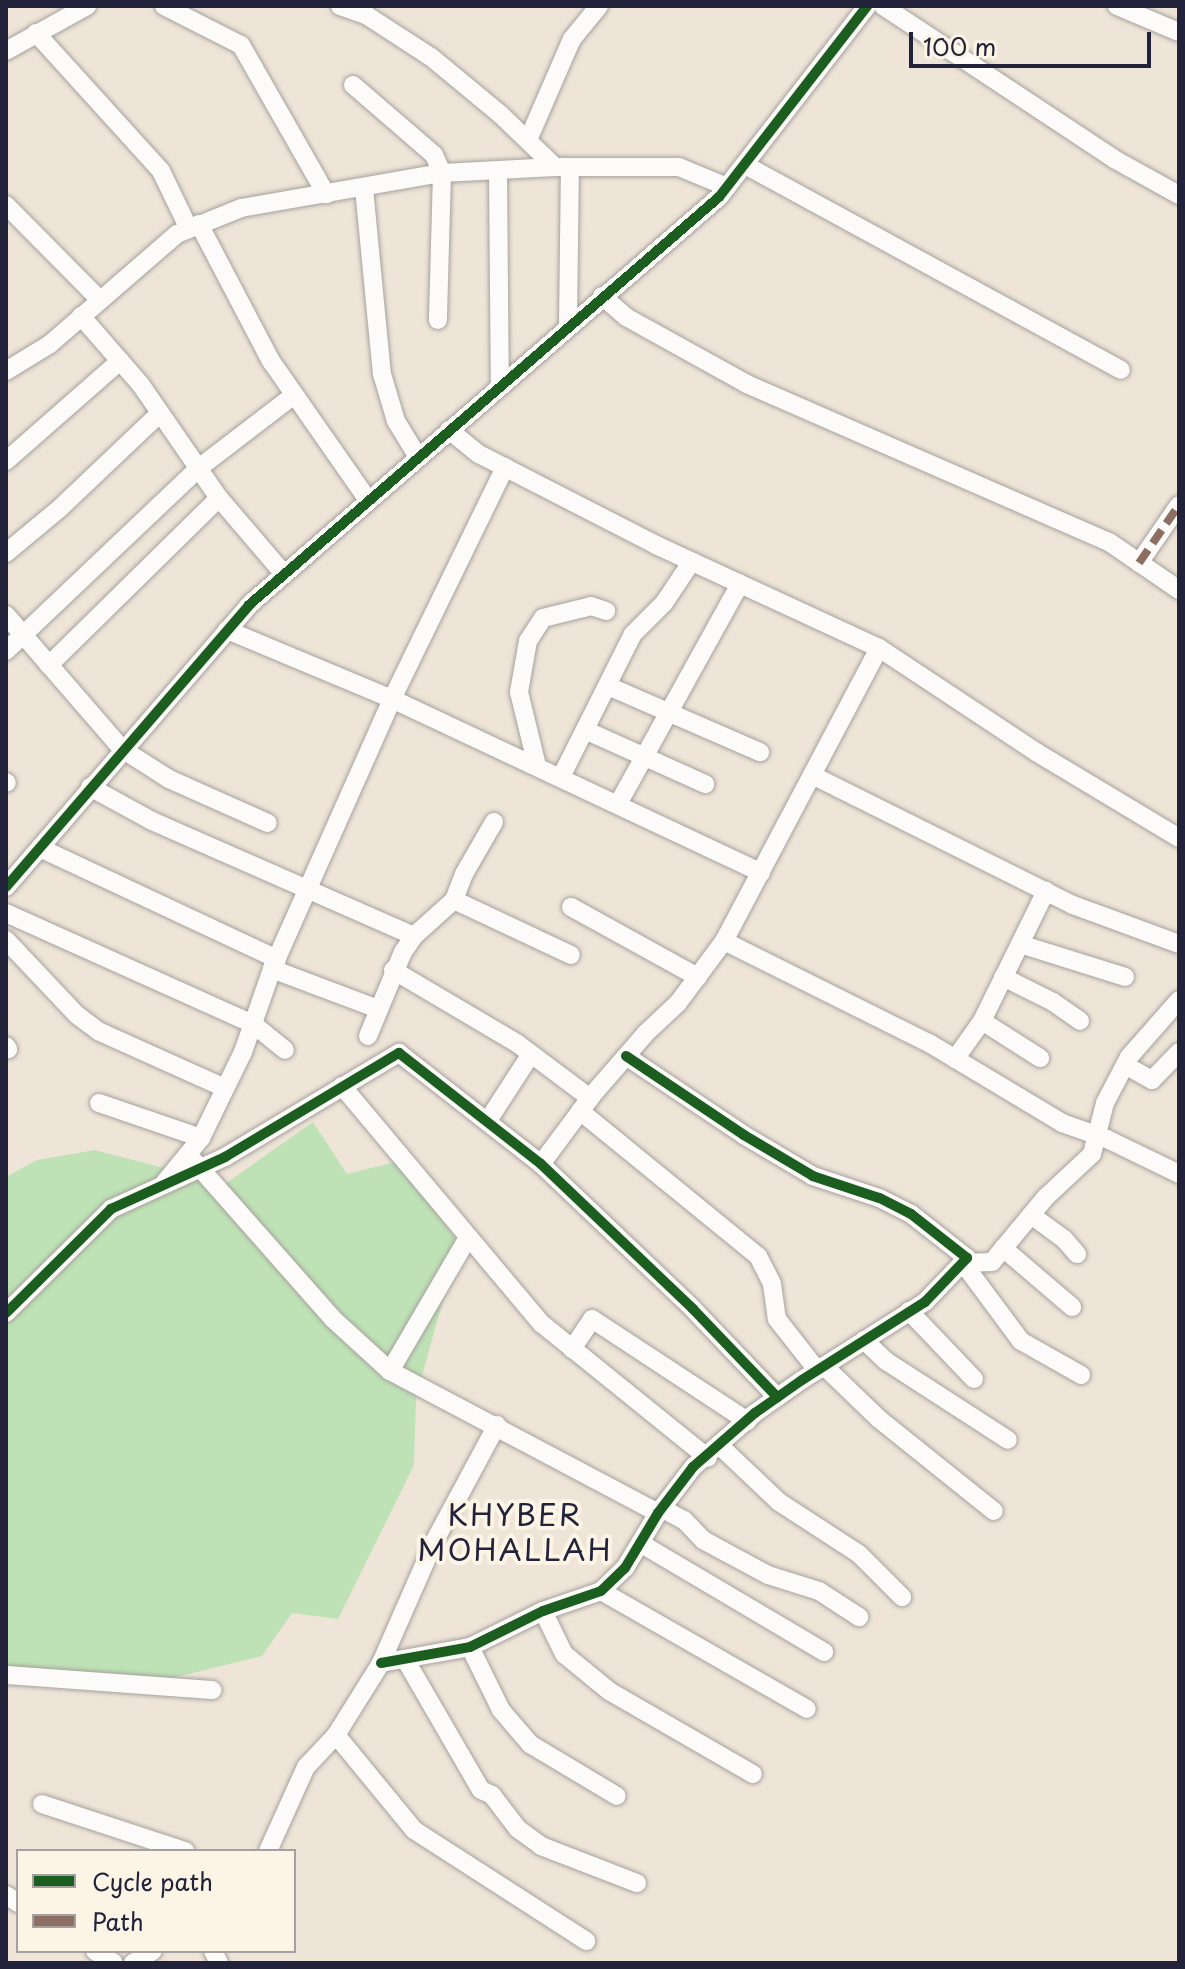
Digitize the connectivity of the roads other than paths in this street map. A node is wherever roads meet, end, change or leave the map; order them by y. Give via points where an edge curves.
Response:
1 (87, 6) edge
2 (164, 6) edge
3 (340, 6) edge
4 (599, 6) edge
5 (883, 6) edge
6 (1117, 6) edge
7 (863, 8) edge
8 (1179, 32) edge
9 (36, 33) junction
10 (7, 48) edge
11 (353, 85) dead end
12 (528, 140) junction
13 (745, 165) junction
14 (562, 167) junction
15 (442, 173) junction
16 (498, 173) junction
17 (727, 187) junction
18 (364, 188) junction
19 (326, 194) junction
20 (1179, 195) edge
21 (6, 205) edge
22 (194, 226) junction
23 (602, 296) junction
24 (100, 300) junction
25 (81, 316) junction
26 (438, 320) dead end
27 (568, 325) junction
28 (120, 361) junction
29 (1121, 370) dead end
30 (6, 371) edge
31 (500, 385) junction
32 (294, 395) junction
33 (160, 413) junction
34 (449, 430) junction
35 (418, 457) junction
36 (6, 461) edge
37 (505, 467) junction
38 (199, 468) junction
39 (219, 498) junction
40 (368, 500) junction
41 (1179, 505) edge
42 (6, 553) edge
43 (692, 561) junction
44 (1139, 563) junction
45 (284, 574) junction
46 (740, 584) junction
47 (1179, 590) edge
48 (606, 611) dead end
49 (6, 615) edge
50 (227, 630) junction
51 (22, 634) junction
52 (879, 648) junction
53 (6, 651) edge
54 (49, 665) junction
55 (608, 686) junction
56 (392, 699) junction
57 (668, 712) junction
58 (585, 730) junction
59 (122, 749) junction
60 (760, 752) dead end
61 (643, 758) junction
62 (537, 766) junction
63 (812, 775) junction
64 (561, 777) junction
65 (705, 784) dead end
66 (90, 787) junction
67 (618, 804) junction
68 (494, 822) dead end
69 (268, 823) dead end
70 (1179, 838) edge
71 (40, 848) junction
72 (761, 873) junction
73 (6, 887) edge
74 (310, 889) junction
75 (1046, 891) junction
76 (454, 900) junction
77 (571, 907) dead end
78 (6, 913) edge
79 (414, 936) junction
80 (6, 940) edge
81 (724, 941) junction
82 (1020, 944) junction
83 (1179, 944) edge
84 (571, 955) dead end
85 (275, 964) junction
86 (393, 970) junction
87 (698, 977) junction
88 (1003, 977) junction
89 (1125, 977) dead end
90 (1179, 1000) edge
91 (378, 1009) junction
92 (982, 1021) junction
93 (1080, 1021) dead end
94 (253, 1024) junction
95 (368, 1036) dead end
96 (285, 1050) dead end
97 (1179, 1052) edge
98 (531, 1054) junction
99 (626, 1056) junction
100 (1040, 1058) dead end
101 (955, 1059) junction
102 (1125, 1065) junction
103 (342, 1086) junction
104 (225, 1088) junction
105 (99, 1103) dead end
106 (585, 1105) junction
107 (487, 1122) junction
108 (1097, 1135) junction
109 (201, 1138) junction
110 (193, 1162) junction
111 (541, 1164) junction
112 (1179, 1174) edge
113 (1031, 1215) junction
114 (467, 1239) junction
115 (1003, 1248) junction
116 (1077, 1254) dead end
117 (963, 1263) junction
118 (1072, 1307) dead end
119 (909, 1311) junction
120 (6, 1313) edge
121 (864, 1340) junction
122 (572, 1349) junction
123 (820, 1368) junction
124 (390, 1371) junction
125 (1081, 1375) dead end
126 (974, 1379) dead end
127 (777, 1397) junction
128 (747, 1421) junction
129 (497, 1425) junction
130 (1008, 1440) dead end
131 (714, 1452) junction
132 (659, 1510) junction
133 (994, 1511) dead end
134 (640, 1543) junction
135 (601, 1591) junction
136 (902, 1597) dead end
137 (543, 1611) junction
138 (859, 1617) dead end
139 (470, 1647) junction
140 (824, 1652) dead end
141 (405, 1659) junction
142 (381, 1663) junction
143 (6, 1675) edge
144 (212, 1690) dead end
145 (807, 1709) dead end
146 (336, 1735) junction
147 (753, 1774) dead end
148 (617, 1796) dead end
149 (42, 1804) dead end
150 (179, 1849) edge
151 (269, 1849) edge
152 (637, 1883) dead end
153 (586, 1941) dead end

1 - 9 street
2 - 19 street via 241,45
3 - 12 street via 366,15 431,57
4 - 12 street via 572,39
5 - 20 street via 1114,159
6 - 8 street
7 - 13 street
9 - 10 street
9 - 22 street via 161,171
11 - 15 street via 434,155
12 - 14 street
13 - 17 street
13 - 29 street
14 - 16 street
14 - 17 street via 679,167
14 - 27 street
15 - 16 street
15 - 18 street
15 - 26 street
16 - 31 street
17 - 23 street
18 - 19 street
18 - 35 street via 382,374 396,421
19 - 22 street via 241,208
21 - 24 street
22 - 24 street via 177,234
22 - 32 street
23 - 27 street
23 - 44 street via 626,317 747,384 1109,542
24 - 25 street
25 - 28 street
25 - 30 street via 50,344
27 - 31 street
28 - 33 street
28 - 36 street
31 - 34 street
32 - 38 street
32 - 40 street
33 - 38 street
33 - 42 street
34 - 35 street
34 - 37 street
35 - 40 street
37 - 43 street
37 - 56 street
38 - 39 street
38 - 51 street
39 - 45 street
39 - 54 street
40 - 45 street
41 - 44 street
43 - 46 street
43 - 55 street via 664,603 633,634
44 - 47 street
45 - 50 street
46 - 52 street
46 - 57 street
48 - 62 street via 591,606 543,618 528,641 519,692
49 - 51 street
50 - 56 street
50 - 59 street
51 - 53 street
51 - 54 street
52 - 63 street
52 - 70 street
54 - 59 street
55 - 57 street
55 - 58 street
56 - 62 street
56 - 74 street
57 - 60 street
57 - 61 street
58 - 61 street
58 - 64 street
59 - 66 street
59 - 69 street via 169,779
61 - 65 street
61 - 67 street
62 - 64 street
63 - 72 street
63 - 75 street
64 - 67 street
66 - 71 street
66 - 74 street via 152,821
67 - 72 street
68 - 76 street
71 - 73 street
71 - 85 street
72 - 81 street
74 - 79 street
74 - 85 street
75 - 82 street
75 - 83 street
76 - 79 street
76 - 84 street
77 - 87 street
78 - 94 street
79 - 86 street
80 - 104 street via 98,1031
81 - 87 street
81 - 101 street
82 - 88 street
82 - 89 street
85 - 91 street
85 - 94 street
86 - 91 street
86 - 98 street
87 - 99 street
88 - 92 street
88 - 93 street
90 - 102 street
91 - 95 street
92 - 100 street
92 - 101 street
94 - 96 street
94 - 104 street
97 - 102 street via 1152,1080
98 - 106 street
98 - 107 street
99 - 106 street
99 - 117 street via 813,1176 911,1214 967,1258
101 - 108 street via 1062,1123
102 - 108 street via 1105,1103
103 - 107 street via 399,1053
103 - 110 street via 225,1157
103 - 114 street
104 - 109 street
105 - 109 street
106 - 111 street
106 - 123 street via 758,1256 772,1284 777,1319
107 - 111 street
108 - 112 street
108 - 113 street via 1092,1154
109 - 110 street
110 - 120 street via 163,1184 111,1209
110 - 124 street via 333,1319
111 - 127 street
113 - 115 street
113 - 116 street
114 - 122 street via 542,1324
114 - 124 street
115 - 117 street via 992,1262
115 - 118 street
117 - 119 street
117 - 125 street via 1021,1341
119 - 121 street
119 - 126 street
121 - 123 street
121 - 130 street via 886,1361
122 - 128 street via 592,1319
122 - 131 street
123 - 127 street
123 - 133 street
124 - 129 street
127 - 128 street
128 - 131 street
129 - 132 street
129 - 142 street via 434,1542
131 - 132 street via 693,1467
131 - 136 street via 859,1554
132 - 134 street
132 - 138 street via 684,1520 703,1540 768,1575 819,1591
134 - 135 street via 625,1568
134 - 140 street
135 - 137 street
135 - 145 street
137 - 139 street
137 - 147 street via 564,1654 609,1691
139 - 141 street
139 - 148 street via 501,1710 530,1744
141 - 142 street
141 - 152 street via 481,1790 492,1795 518,1829 541,1846
142 - 146 street
143 - 144 street
146 - 151 street via 306,1767
146 - 153 street via 414,1830
149 - 150 street

